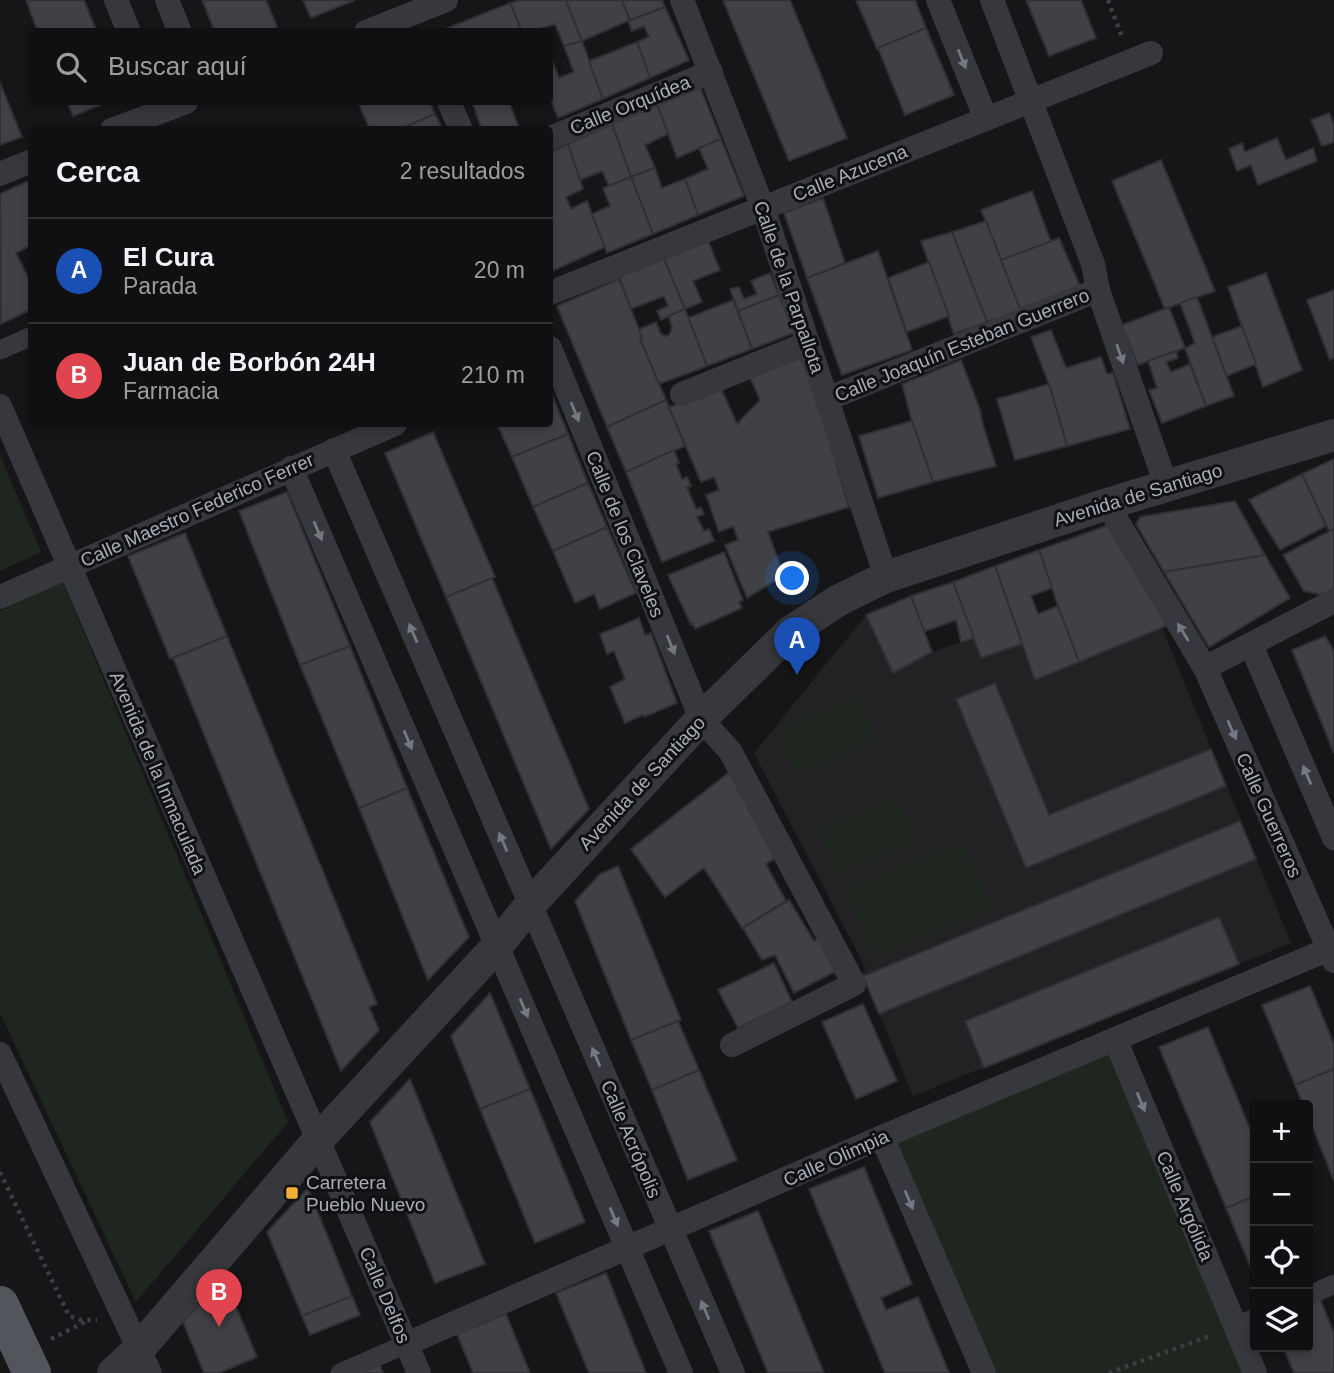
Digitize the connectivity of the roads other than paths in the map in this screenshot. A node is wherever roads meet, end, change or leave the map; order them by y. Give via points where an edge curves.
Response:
1 (116, 0) edge
2 (167, 0) edge
3 (446, 0) edge
4 (682, 0) edge
5 (938, 0) edge
6 (992, 0) edge
7 (413, 15) edge
8 (127, 28) edge
9 (178, 28) edge
10 (377, 28) edge
11 (1140, 57) road end
12 (711, 72) junction
13 (1031, 101) junction
14 (450, 105) edge
15 (159, 106) edge
16 (986, 119) junction
17 (121, 126) edge
18 (459, 126) edge
19 (553, 137) edge
20 (28, 163) edge
21 (0, 174) edge
22 (763, 208) junction
23 (1098, 290) junction
24 (553, 292) edge
25 (28, 338) edge
26 (808, 343) junction
27 (0, 350) edge
28 (553, 360) edge
29 (682, 394) dead end
30 (827, 399) junction
31 (0, 406) edge
32 (388, 427) edge
33 (1334, 435) edge
34 (334, 450) junction
35 (291, 468) junction
36 (1166, 485) junction
37 (1107, 504) junction
38 (69, 566) junction
39 (886, 577) junction
40 (0, 597) edge
41 (1334, 601) edge
42 (1251, 645) junction
43 (1205, 668) junction
44 (701, 719) junction
45 (1334, 838) edge
46 (530, 905) junction
47 (497, 946) junction
48 (1332, 952) edge
49 (1115, 1039) junction
50 (732, 1045) dead end
51 (0, 1054) edge
52 (882, 1137) junction
53 (318, 1140) junction
54 (671, 1230) junction
55 (627, 1249) junction
56 (1334, 1284) edge
57 (1313, 1294) edge
58 (0, 1305) edge
59 (1246, 1322) edge
60 (406, 1344) junction
61 (144, 1361) edge
62 (28, 1363) edge
63 (113, 1373) edge
64 (340, 1373) edge
65 (419, 1373) edge
66 (681, 1373) edge
67 (733, 1373) edge
68 (984, 1373) edge
69 (1255, 1373) edge

1 - 8 street
2 - 9 street
3 - 7 street
4 - 12 street, Calle de la Parpallota
5 -> 16 street
6 - 13 street
7 - 10 street
11 - 13 street, Calle Azucena
12 - 19 street, Calle Orquídea
12 - 22 street, Calle de la Parpallota
13 - 16 street, Calle Azucena
13 - 23 street via 1093,264
14 - 18 street
15 - 17 street
16 - 22 street, Calle Azucena
20 - 21 street
22 - 24 street, Calle Azucena
22 - 26 street, Calle de la Parpallota
23 - 30 street, Calle Joaquín Esteban Guerrero
23 -> 36 street
25 - 27 street
26 - 29 street
26 - 30 street, Calle de la Parpallota
28 -> 44 street, Calle de los Claveles
30 - 39 street, Calle de la Parpallota
31 - 38 street, Avenida de la Inmaculada
32 - 34 street, Calle Maestro Federico Ferrer
33 - 36 street, Avenida de Santiago
34 - 35 street, Calle Maestro Federico Ferrer
46 -> 34 street, Calle Acrópolis
35 - 38 street, Calle Maestro Federico Ferrer
35 -> 47 street
36 - 37 street, Avenida de Santiago
37 - 39 street, Avenida de Santiago
43 -> 37 street, Calle Guerreros
38 - 40 street, Calle Maestro Federico Ferrer
38 - 53 street, Avenida de la Inmaculada
39 - 44 street, Avenida de Santiago via 790,632
41 - 42 street
42 - 43 street
45 -> 42 street
43 -> 48 street, Calle Guerreros
44 - 46 street, Avenida de Santiago
44 - 50 street, Calle de los Claveles via 730,751 854,984
46 - 47 street, Avenida de Santiago
54 -> 46 street, Calle Acrópolis
47 - 53 street, Avenida de Santiago
47 -> 55 street
48 - 49 street, Calle Olimpia
49 - 52 street, Calle Olimpia
49 -> 59 street, Calle Argólida
51 - 61 street via 108,1313
52 - 54 street, Calle Olimpia
52 -> 68 street
53 - 60 street, Calle Delfos
53 - 61 street, Avenida de Santiago
54 - 55 street, Calle Olimpia
67 -> 54 street, Calle Acrópolis
55 - 60 street, Calle Olimpia
55 - 66 street
56 - 57 street
58 - 62 main road
59 - 69 street, Calle Argólida
60 - 64 street, Calle Olimpia
60 - 65 street, Calle Delfos
61 - 63 street, Avenida de Santiago

